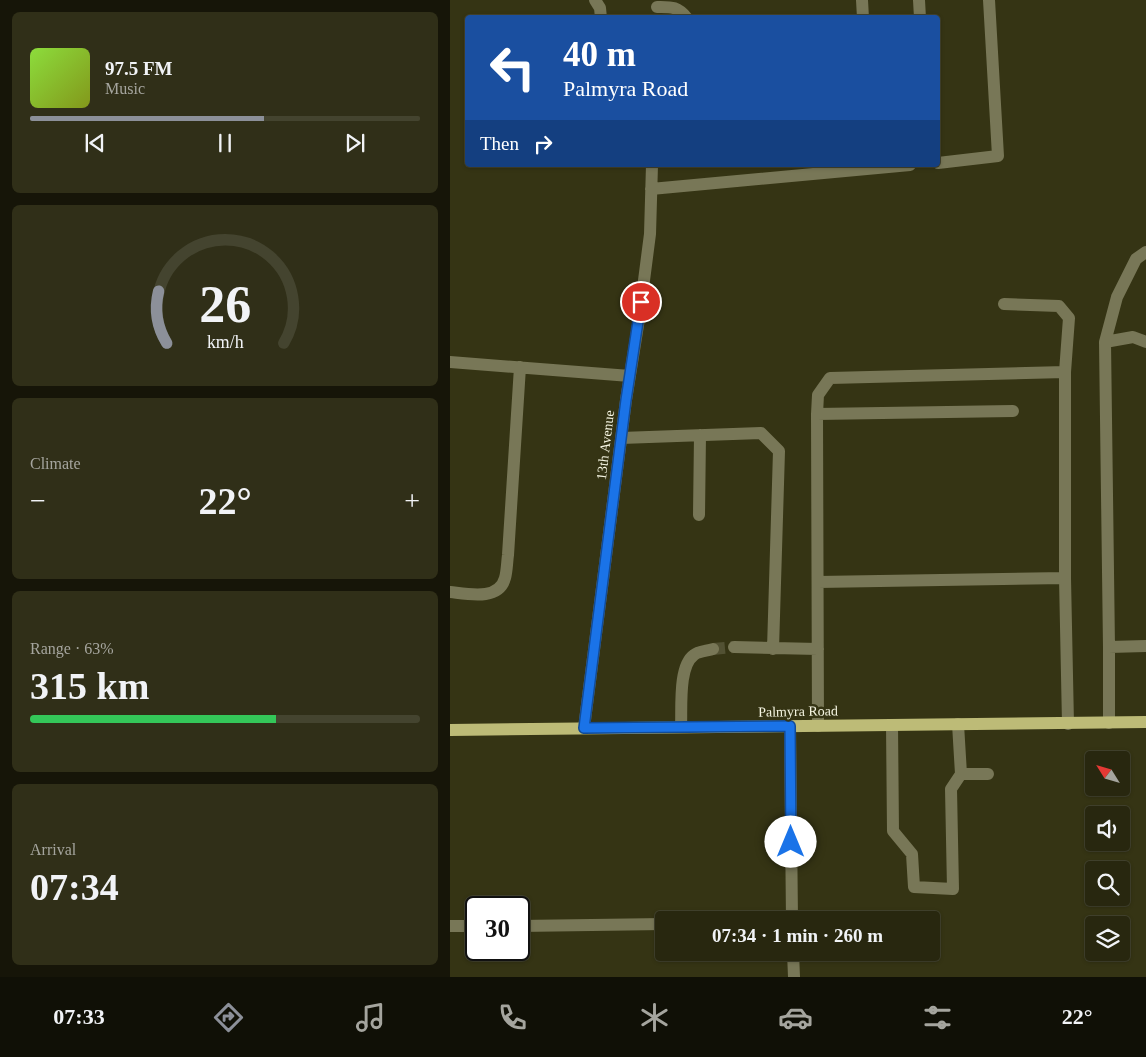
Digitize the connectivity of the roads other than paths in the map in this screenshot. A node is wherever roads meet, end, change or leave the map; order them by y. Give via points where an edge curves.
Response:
1 (595, 0) edge
2 (862, 0) edge
3 (919, 0) edge
4 (988, 0) edge
5 (657, 8) edge
6 (601, 15) edge
7 (685, 15) edge
8 (863, 15) edge
9 (920, 15) edge
10 (940, 163) edge
11 (652, 167) edge
12 (866, 167) edge
13 (651, 189) junction
14 (1146, 252) edge
15 (1004, 304) dead end
16 (1105, 342) junction
17 (1146, 342) edge
18 (450, 362) edge
19 (520, 367) junction
20 (1065, 372) junction
21 (630, 376) junction
22 (1013, 411) dead end
23 (817, 414) junction
24 (700, 435) junction
25 (621, 438) junction
26 (699, 514) dead end
27 (1065, 578) junction
28 (818, 582) junction
29 (450, 592) edge
30 (1109, 646) junction
31 (1146, 646) edge
32 (734, 648) tunnel mouth
33 (713, 649) tunnel mouth
34 (773, 649) junction
35 (818, 649) junction
36 (1146, 722) edge
37 (1109, 723) junction
38 (958, 724) junction
39 (1068, 724) junction
40 (892, 725) junction
41 (790, 726) junction
42 (818, 726) junction
43 (584, 728) junction
44 (682, 728) junction
45 (450, 730) edge
46 (961, 774) junction
47 (988, 774) dead end
48 (792, 911) edge
49 (655, 924) edge
50 (450, 926) edge
51 (465, 926) edge
52 (530, 926) edge
53 (793, 961) edge
54 (794, 977) edge

1 - 6 street
2 - 8 street
3 - 9 street
4 - 10 street via 998,156
5 - 7 street via 670,7 681,10
11 - 13 street, 13th Avenue
12 - 13 street
13 - 21 street, 13th Avenue via 650,234
14 - 16 street via 1136,259 1118,297
15 - 20 street via 1059,306 1069,318
16 - 17 street via 1133,337
16 - 30 street
18 - 19 street
19 - 21 street
19 - 29 street via 505,578 501,587 488,594
20 - 23 street via 830,378 818,395
20 - 27 street
21 - 25 street, 13th Avenue
22 - 23 street
23 - 28 street
24 - 25 street
24 - 26 street
24 - 34 street via 761,433 779,451
25 - 43 street, 13th Avenue
27 - 28 street
27 - 39 street
28 - 35 street
30 - 31 street
30 - 37 street
32 - 34 street
33 - 44 street via 694,654 684,668
34 - 35 street
35 - 42 street
36 - 37 main road, Palmyra Road
37 - 39 main road, Palmyra Road
38 - 39 main road, Palmyra Road
38 - 40 main road, Palmyra Road
38 - 46 street
40 - 42 main road, Palmyra Road
40 - 46 street via 893,831 912,854 914,887 953,889 951,789
41 - 42 main road, Palmyra Road
41 - 44 main road, Palmyra Road
41 - 48 street
43 - 44 main road, Palmyra Road
43 - 45 main road, Palmyra Road
46 - 47 street
49 - 52 street
50 - 51 street
53 - 54 street

